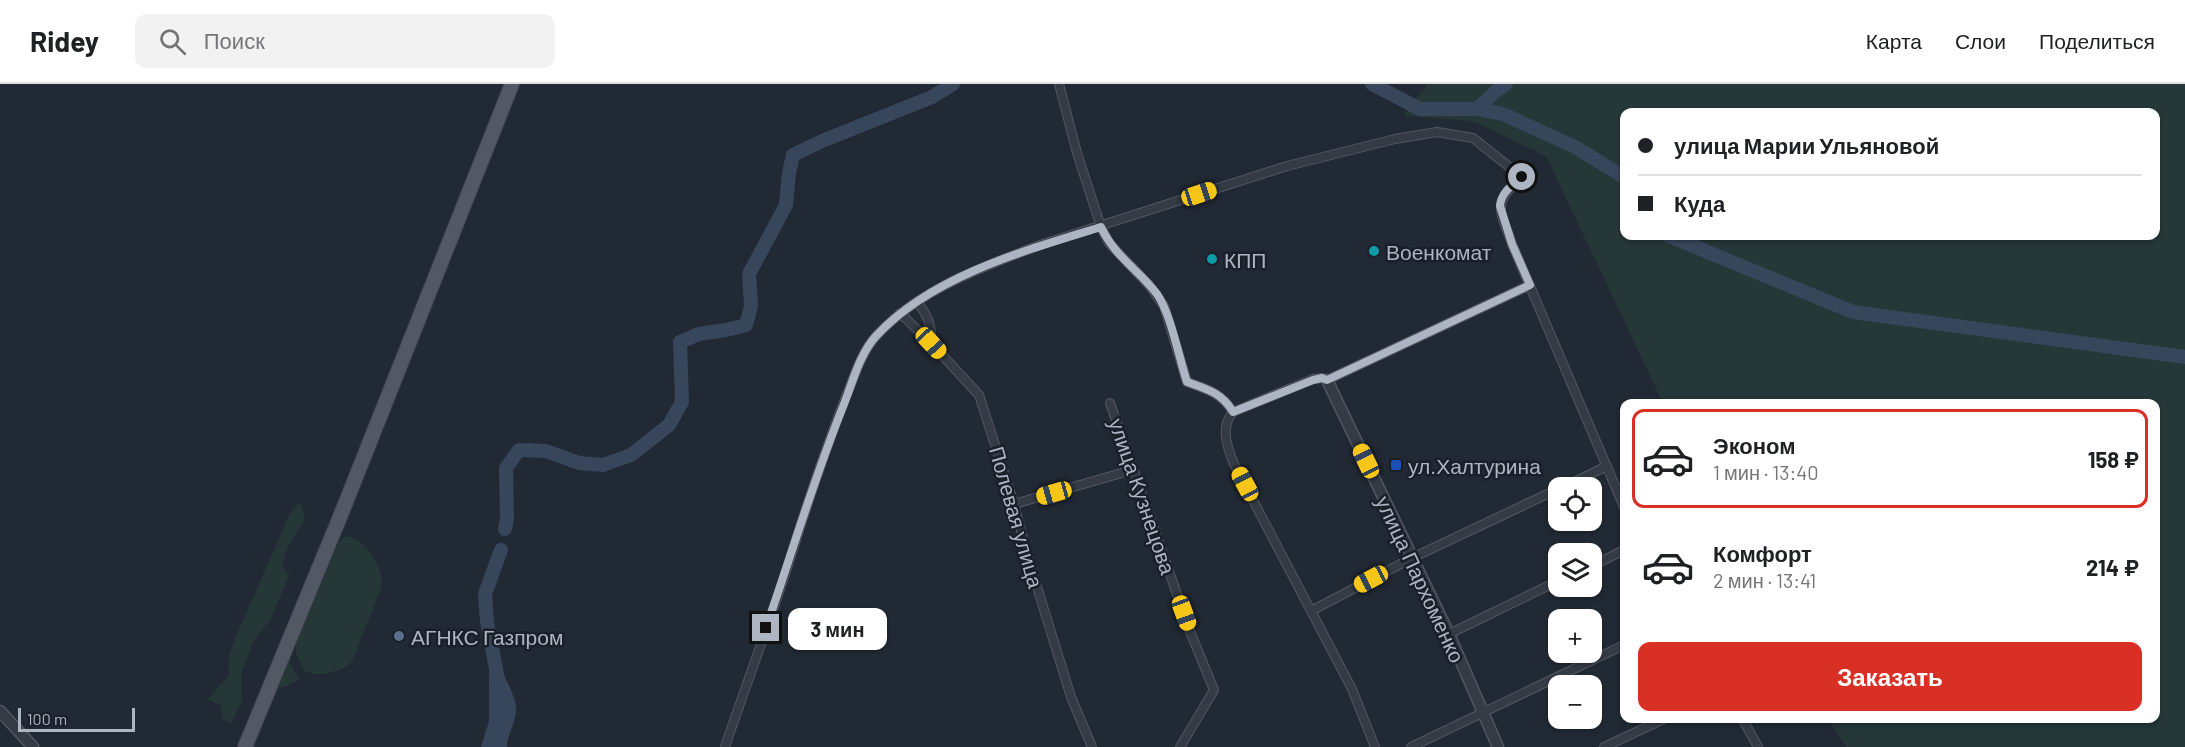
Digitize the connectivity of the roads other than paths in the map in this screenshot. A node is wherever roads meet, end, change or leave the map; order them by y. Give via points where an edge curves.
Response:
1 (512, 84) edge
2 (1059, 84) edge
3 (1101, 227) junction
4 (1530, 285) junction
5 (917, 302) junction
6 (900, 313) junction
7 (931, 343) junction
8 (1327, 380) junction
9 (1110, 404) dead end
10 (1233, 412) junction
11 (1607, 466) junction
12 (1132, 470) junction
13 (1584, 477) edge
14 (1548, 494) edge
15 (1620, 497) edge
16 (1014, 504) junction
17 (1620, 552) edge
18 (1412, 558) junction
19 (1602, 561) edge
20 (1548, 586) edge
21 (1311, 610) junction
22 (1449, 634) junction
23 (1620, 647) edge
24 (0, 711) edge
25 (1483, 714) junction
26 (1655, 723) edge
27 (1745, 723) edge
28 (31, 746) edge
29 (245, 747) edge
30 (725, 747) edge
31 (1092, 747) edge
32 (1180, 747) edge
33 (1375, 747) edge
34 (1412, 747) edge
35 (1498, 747) edge
36 (1604, 747) edge
37 (1758, 747) edge

1 - 29 main road
2 - 3 street
3 - 4 street via 1287,166 1437,132 1473,138 1522,177 1505,191 1500,206
3 - 5 street via 1004,259
3 - 10 street via 1108,243 1164,306 1187,382 1218,393
4 - 8 street
4 - 11 street
5 - 6 street
5 - 7 street via 932,329
6 - 7 street, Полевая улица
6 - 30 street via 866,350 854,378
7 - 16 street, Полевая улица via 980,395
8 - 10 street via 1313,380
8 - 18 street, улица Пархоменко
9 - 12 street, улица Кузнецова
10 - 21 street via 1226,425 1229,451
11 - 13 street
11 - 15 street
12 - 16 street
12 - 32 street, улица Кузнецова via 1214,690
14 - 18 street
16 - 31 street, Полевая улица via 1071,697
17 - 19 street
18 - 21 street
18 - 22 street, улица Пархоменко
20 - 22 street
21 - 33 street via 1352,689
22 - 25 street, улица Пархоменко
23 - 25 street
24 - 28 street
25 - 34 street
25 - 35 street, улица Пархоменко
26 - 36 street
27 - 37 street

